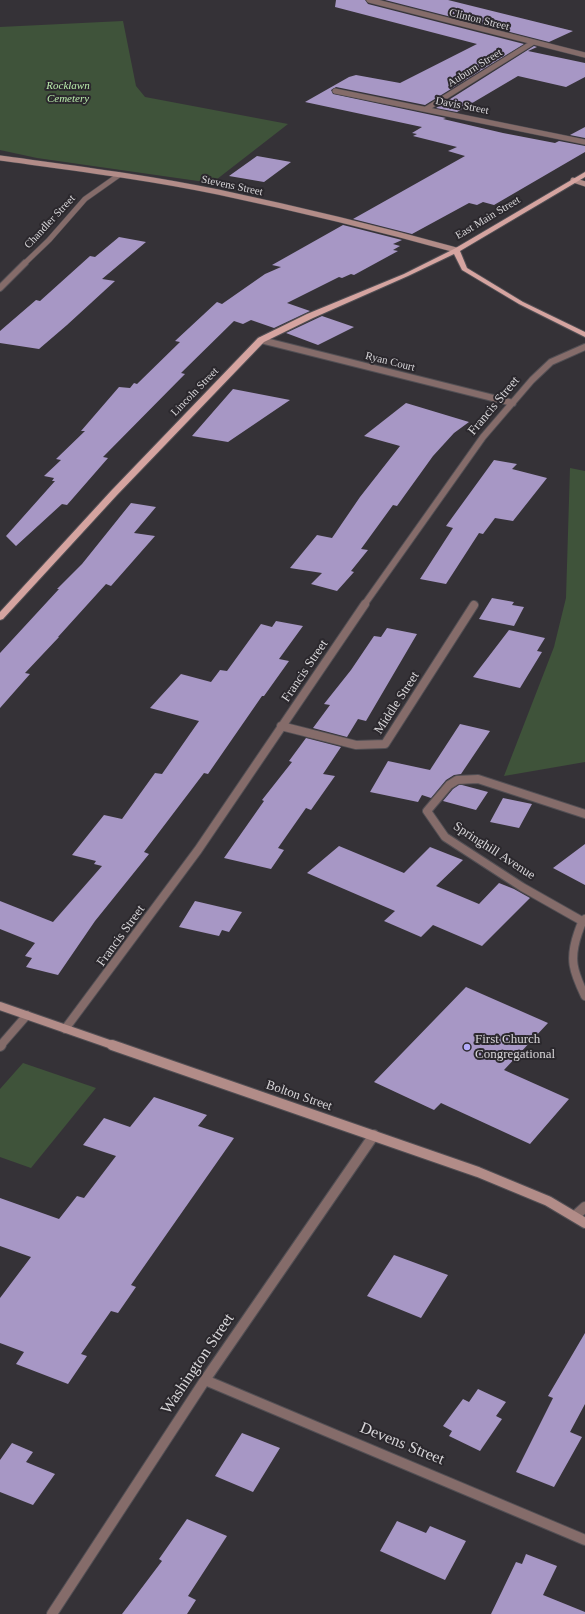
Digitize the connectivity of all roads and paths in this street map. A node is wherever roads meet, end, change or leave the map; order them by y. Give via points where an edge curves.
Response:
1 (369, 0) edge
2 (532, 43) junction
3 (585, 55) edge
4 (335, 91) dead end
5 (426, 110) junction
6 (585, 142) edge
7 (0, 158) edge
8 (119, 174) junction
9 (585, 174) edge
10 (573, 180) junction
11 (585, 184) edge
12 (456, 250) junction
13 (0, 288) edge
14 (585, 335) edge
15 (261, 340) junction
16 (585, 347) edge
17 (513, 403) junction
18 (474, 605) dead end
19 (0, 617) edge
20 (281, 726) junction
21 (585, 814) edge
22 (584, 920) edge
23 (585, 996) edge
24 (0, 1006) edge
25 (27, 1016) junction
26 (65, 1029) junction
27 (0, 1046) edge
28 (374, 1135) junction
29 (585, 1206) edge
30 (575, 1216) junction
31 (585, 1223) edge
32 (205, 1380) junction
33 (585, 1540) edge
34 (52, 1614) edge

1 - 2 street, Clinton Street
2 - 3 street, Clinton Street
2 - 5 street, Auburn Street
4 - 5 street, Davis Street
5 - 6 street, Davis Street
7 - 8 street, Stevens Street
8 - 12 street, Stevens Street via 217,192 384,230
8 - 13 street, Chandler Street via 85,199 49,240
9 - 10 main road, East Main Street
10 - 11 street
10 - 12 main road, East Main Street
12 - 14 main road, East Main Street via 464,269 521,303
12 - 15 main road, Lincoln Street
15 - 17 street, Ryan Court
15 - 19 main road, Lincoln Street via 114,493
16 - 17 street, Francis Street via 551,362
17 - 20 street, Francis Street via 483,437 443,492
18 - 20 street, Middle Street via 385,744 356,745
20 - 26 street, Francis Street via 199,850
21 - 22 street, Springhill Avenue via 478,779 457,780 449,785 427,811 445,837 522,887
22 - 23 street, Springhill Avenue via 571,953 573,972
24 - 25 street, Bolton Street
25 - 26 street, Bolton Street
25 - 27 street
26 - 28 street, Bolton Street
28 - 30 street, Bolton Street via 478,1172 548,1201
28 - 32 street, Washington Street
29 - 30 street
30 - 31 street, Bolton Street
32 - 33 street, Devens Street
32 - 34 street, Washington Street

